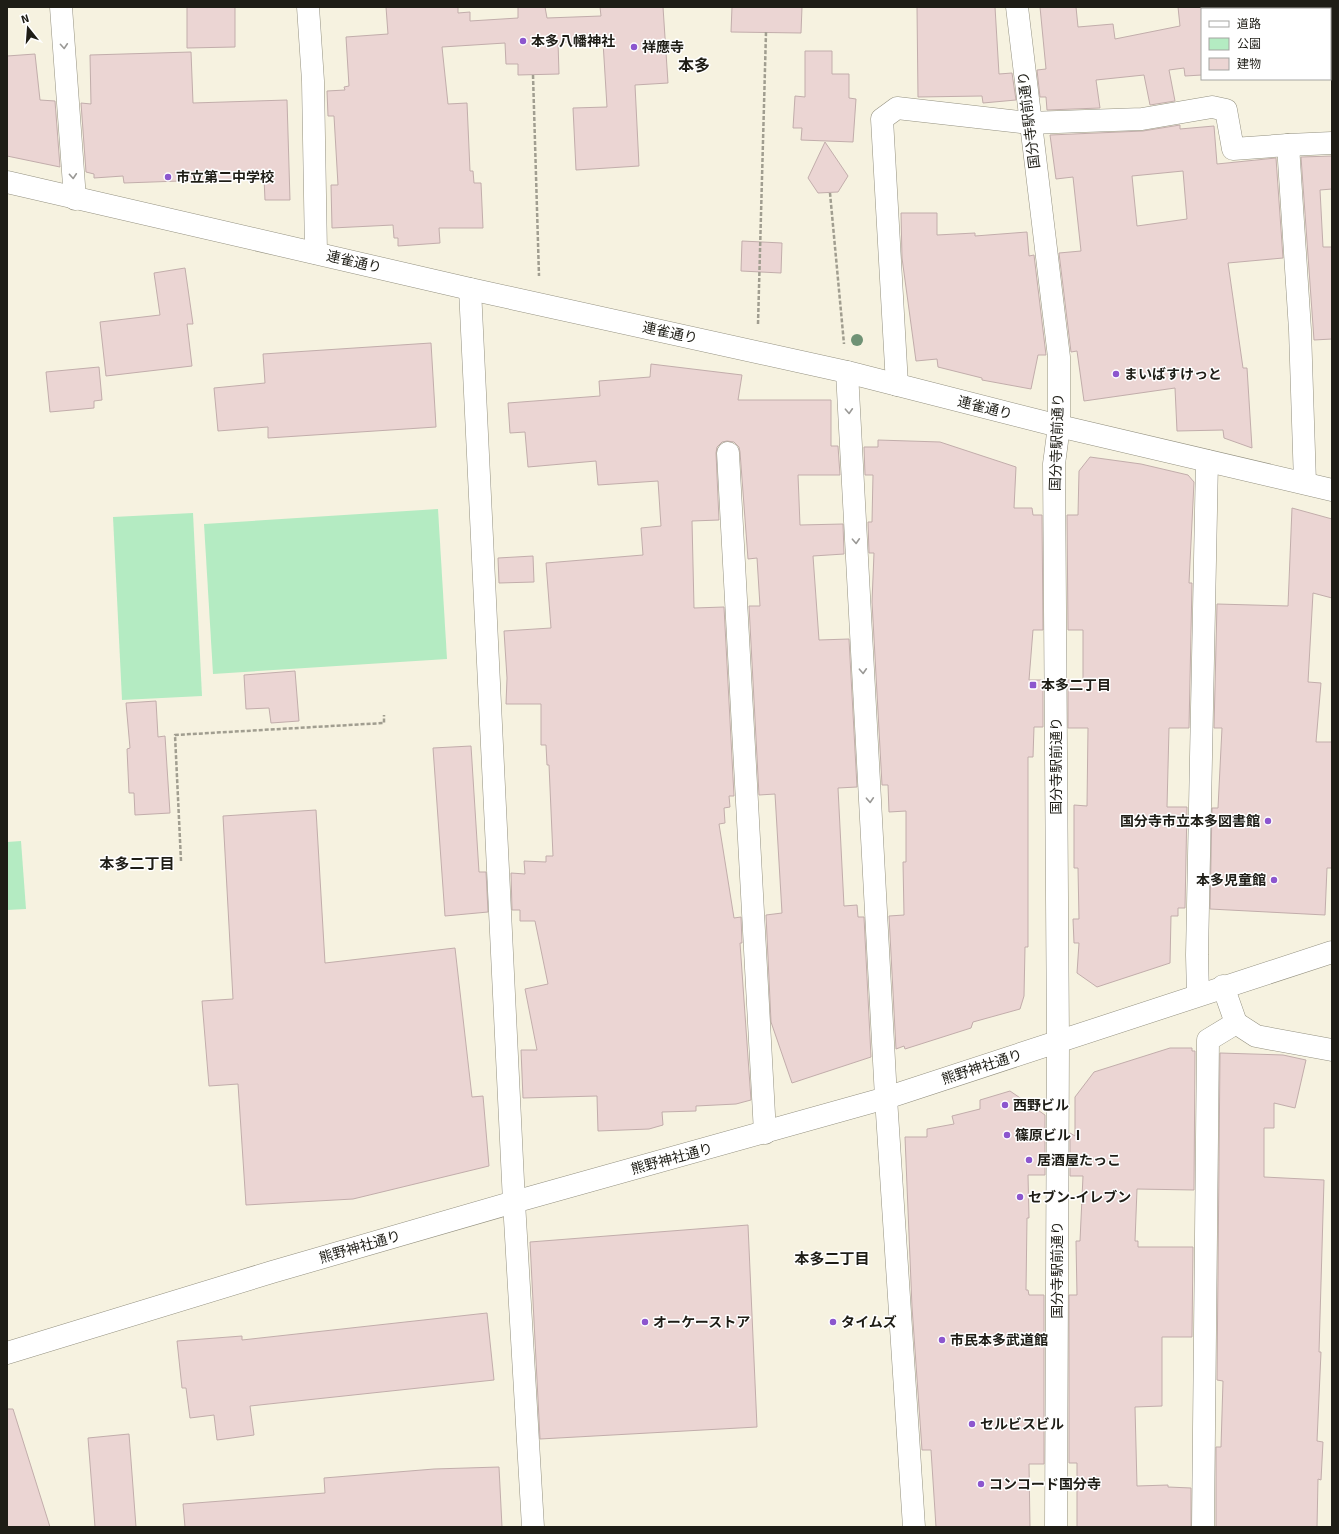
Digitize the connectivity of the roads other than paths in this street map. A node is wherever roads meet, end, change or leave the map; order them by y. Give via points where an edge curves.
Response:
1 (61, 7) edge
2 (308, 7) edge
3 (1017, 7) edge
4 (1029, 123) junction
5 (1332, 143) edge
6 (1288, 145) junction
7 (7, 182) edge
8 (75, 199) junction
9 (316, 253) junction
10 (470, 290) junction
11 (847, 372) junction
12 (897, 385) junction
13 (1059, 426) junction
14 (728, 453) dead end
15 (1207, 461) junction
16 (1305, 483) junction
17 (1332, 490) edge
18 (1332, 952) edge
19 (1224, 986) junction
20 (1198, 995) junction
21 (1236, 1023) junction
22 (1058, 1042) junction
23 (1332, 1050) edge
24 (886, 1098) junction
25 (765, 1133) junction
26 (514, 1202) junction
27 (7, 1353) edge
28 (533, 1527) edge
29 (914, 1527) edge
30 (1056, 1527) edge
31 (1203, 1527) edge

1 -> 8 street
2 - 9 street via 313,81
3 - 4 street, 国分寺駅前通り
4 - 6 street via 1142,119 1212,107 1226,110 1233,149
4 - 12 street via 897,108 882,119
4 - 13 street, 国分寺駅前通り via 1059,358
5 - 6 street
6 - 16 street via 1300,330
7 - 8 street, 連雀通り
8 - 9 street, 連雀通り
9 - 10 street, 連雀通り
10 - 11 street, 連雀通り
10 - 26 street
11 - 12 street, 連雀通り
11 -> 24 street
12 - 13 street, 連雀通り
13 - 15 street, 連雀通り
13 - 22 street, 国分寺駅前通り via 1054,464
14 - 25 street
15 - 16 street, 連雀通り
15 - 20 street
16 - 17 street, 連雀通り
18 - 19 street, 熊野神社通り
19 - 20 street, 熊野神社通り
19 - 21 street
20 - 22 street, 熊野神社通り
21 - 23 street via 1256,1036
21 - 31 street via 1208,1040
22 - 24 street, 熊野神社通り
22 - 30 street, 国分寺駅前通り
24 - 25 street, 熊野神社通り
24 - 29 street
25 - 26 street, 熊野神社通り
26 - 27 street, 熊野神社通り
26 - 28 street

